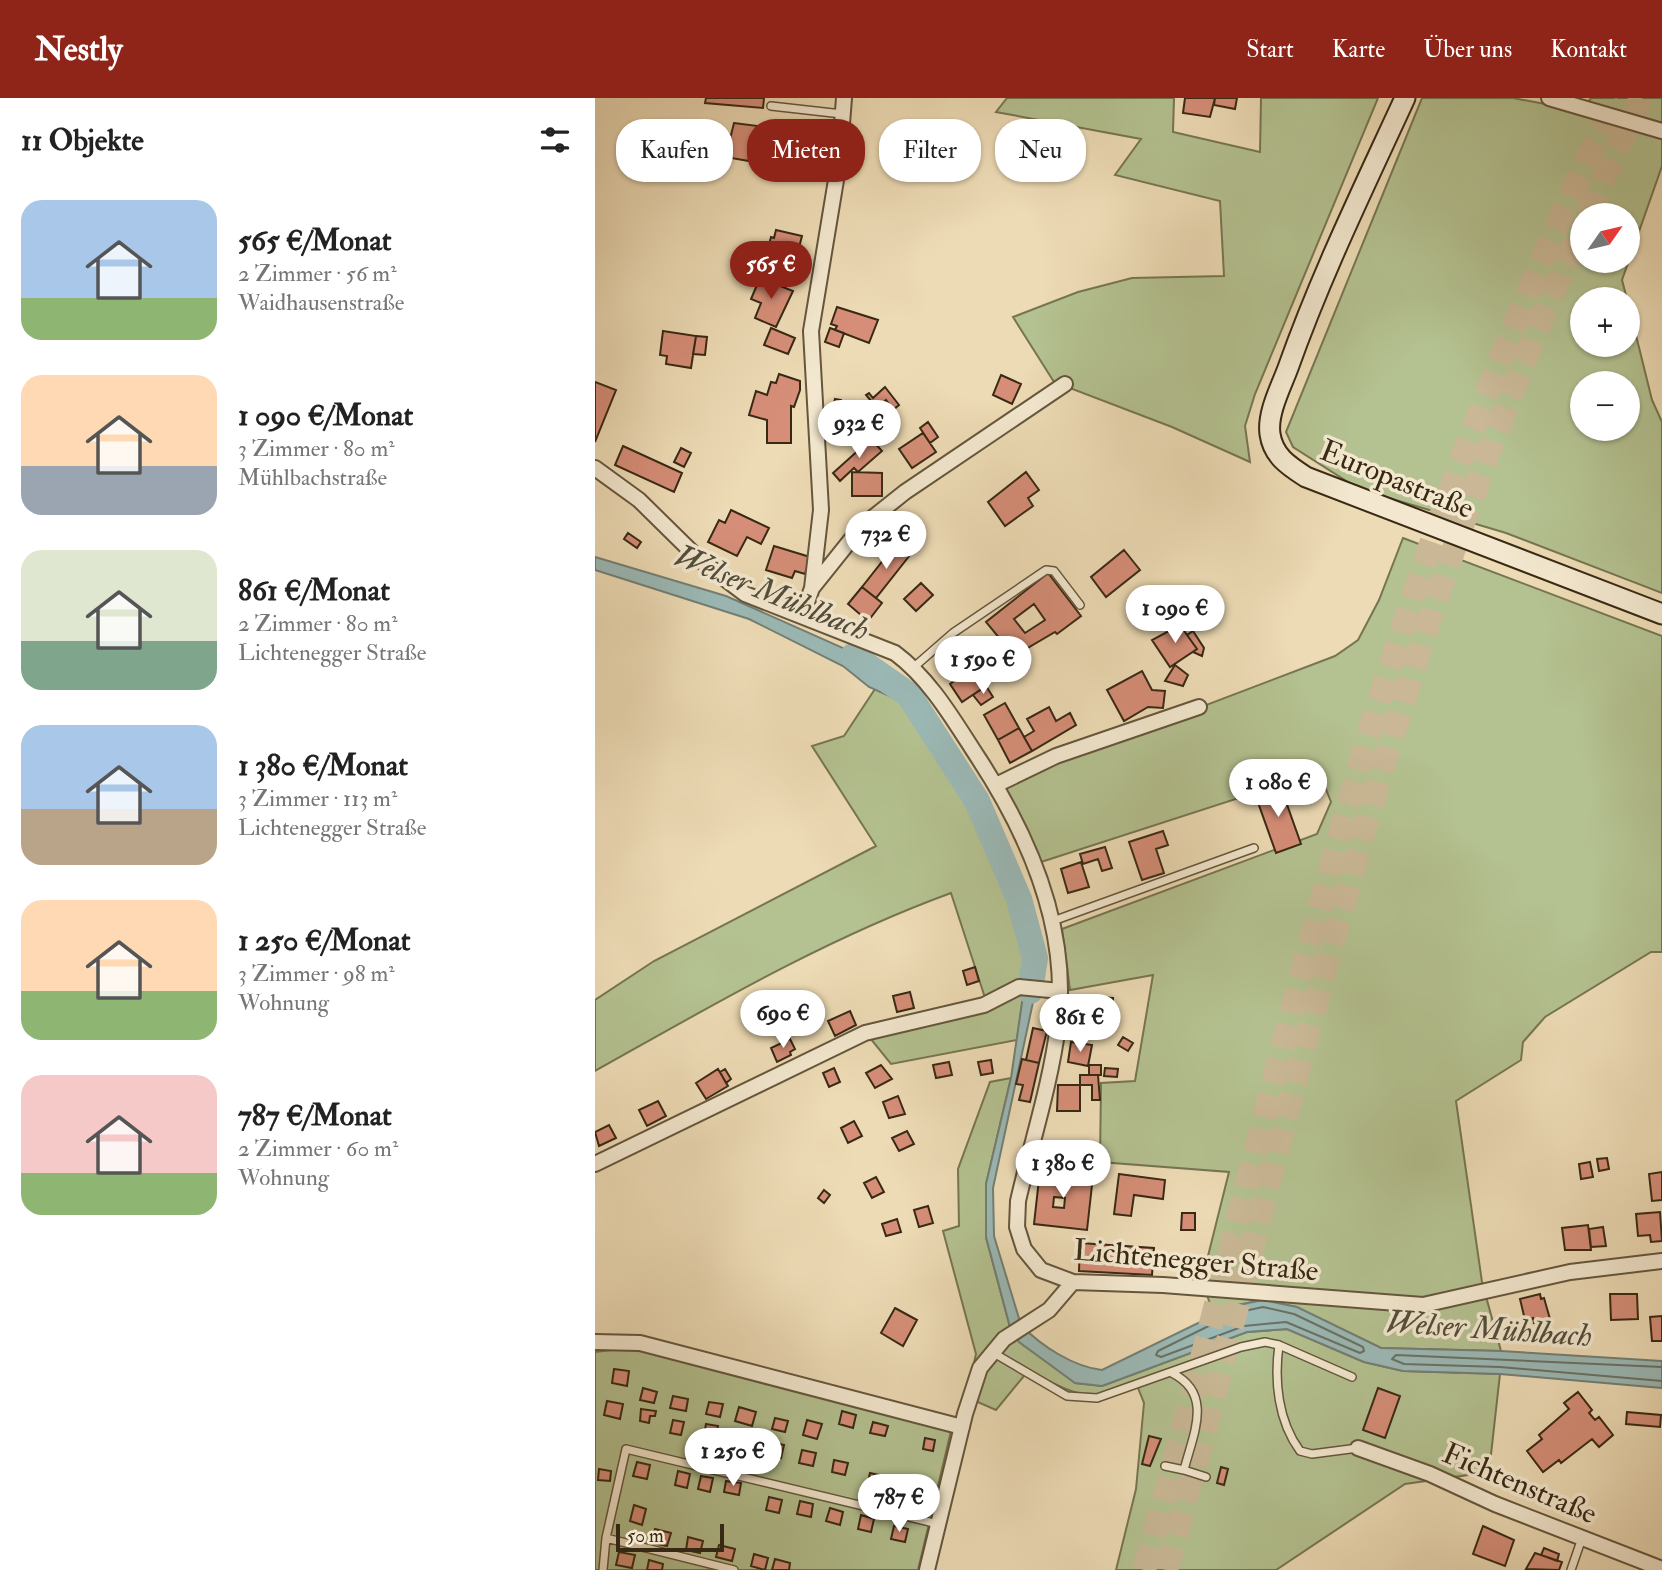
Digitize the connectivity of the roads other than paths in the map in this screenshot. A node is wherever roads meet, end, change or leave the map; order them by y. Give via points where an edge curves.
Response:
1 (844, 98) edge
2 (1405, 98) edge
3 (1549, 98) edge
4 (771, 106) dead end
5 (842, 114) junction
6 (1662, 131) edge
7 (1065, 384) dead end
8 (595, 468) edge
9 (812, 588) junction
10 (1080, 605) dead end
11 (803, 614) junction
12 (1662, 614) edge
13 (914, 667) junction
14 (1199, 707) dead end
15 (996, 785) junction
16 (1254, 848) dead end
17 (1053, 921) junction
18 (1059, 991) junction
19 (595, 1164) edge
20 (1662, 1261) edge
21 (1073, 1282) junction
22 (595, 1342) edge
23 (1279, 1345) junction
24 (992, 1351) junction
25 (1172, 1373) junction
26 (1352, 1377) dead end
27 (962, 1426) junction
28 (1358, 1448) joint
29 (1165, 1466) dead end
30 (1184, 1470) junction
31 (1206, 1477) dead end
32 (938, 1524) junction
33 (606, 1538) junction
34 (1582, 1538) junction
35 (1639, 1565) edge
36 (1662, 1569) edge
37 (603, 1570) edge
38 (734, 1570) edge
39 (927, 1570) edge
40 (1571, 1570) edge

1 - 5 street
2 - 12 street, Europastraße via 1301,333 1272,414 1269,432 1273,449 1306,477
3 - 6 street
4 - 5 lane
5 - 9 street via 839,162 811,331 821,510
7 - 9 street via 905,492 862,527
8 - 11 street, Lichtenegger Straße via 639,500 700,560 745,594
9 - 11 street
10 - 13 lane via 1054,570 1047,570 953,633
11 - 13 street, Lichtenegger Straße via 895,653
13 - 15 street, Lichtenegger Straße
14 - 15 street via 1056,756
15 - 17 street, Lichtenegger Straße via 1018,823
16 - 17 lane
17 - 18 street, Lichtenegger Straße
18 - 19 street via 1019,987 984,1005 865,1034
18 - 21 street, Lichtenegger Straße via 1058,1025 1018,1201 1017,1227 1024,1249 1041,1269
20 - 21 street, Lichtenegger Straße via 1570,1272 1423,1305
21 - 24 street via 1049,1310
22 - 27 street via 641,1343
23 - 25 lane via 1265,1342 1241,1347
23 - 26 lane
23 - 28 lane via 1276,1388 1291,1439 1300,1451 1312,1454
24 - 25 lane via 1067,1395 1097,1398
24 - 27 street via 980,1368
25 - 30 lane via 1188,1381 1196,1396 1198,1415
27 - 32 street
28 - 34 street, Fichtenstraße
29 - 30 lane
30 - 31 lane
32 - 33 lane via 626,1449
32 - 39 street
33 - 37 lane
33 - 38 lane
34 - 35 street, Fichtenstraße
34 - 40 lane
35 - 36 street, Fichtenstraße

